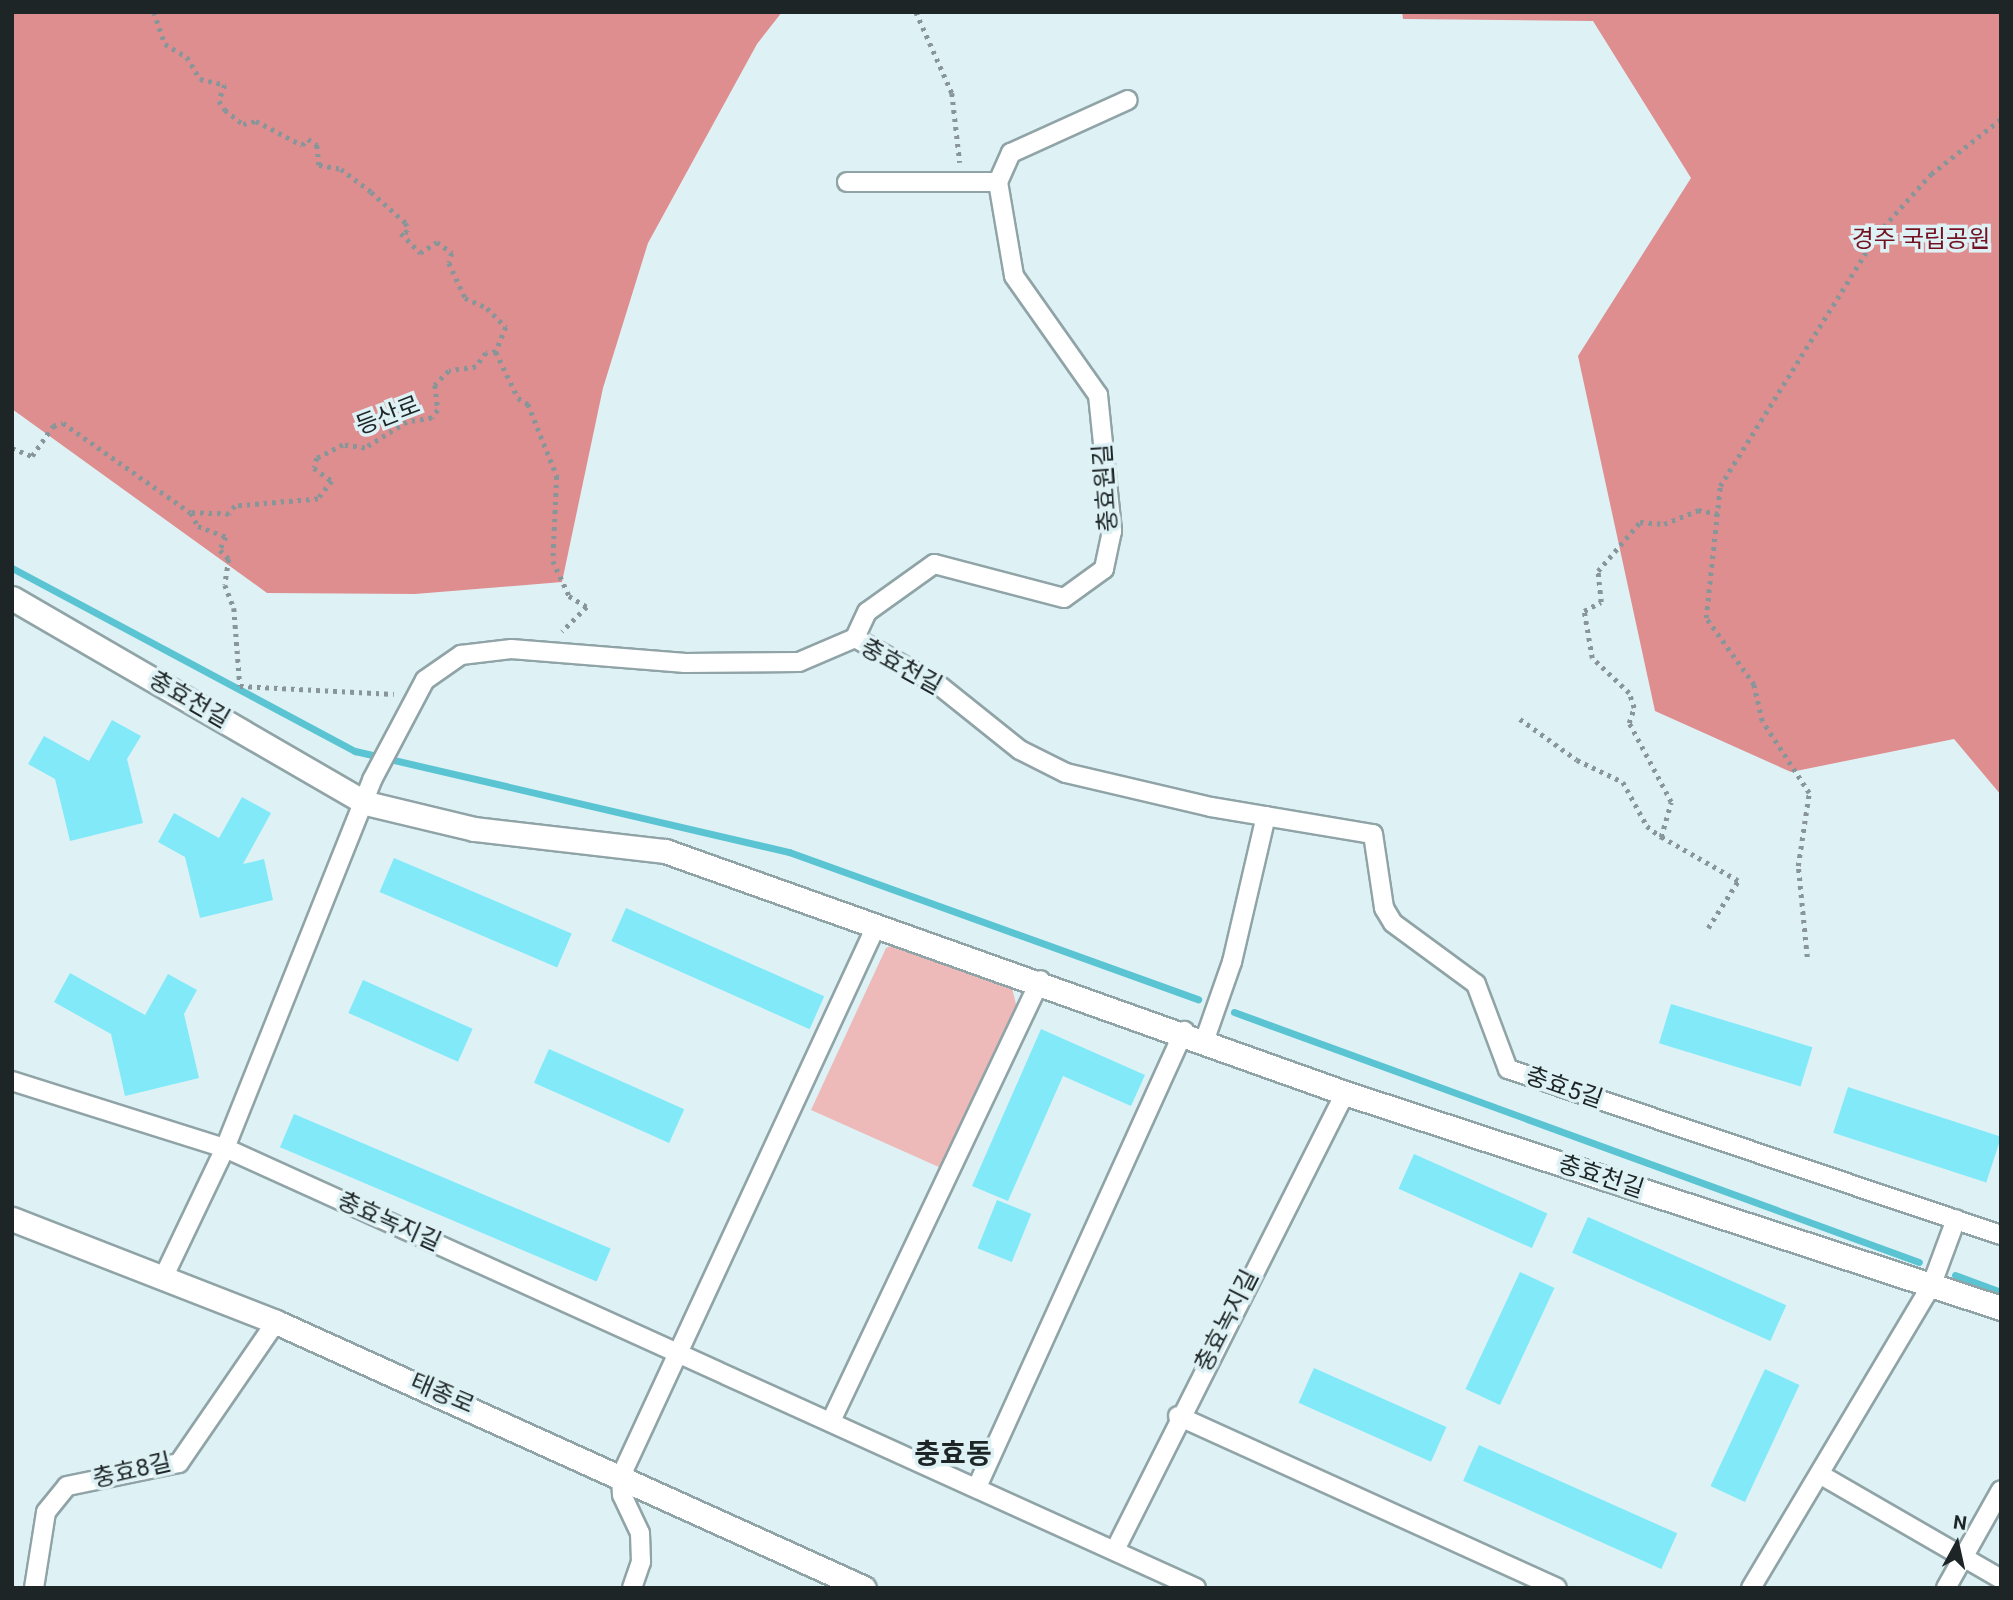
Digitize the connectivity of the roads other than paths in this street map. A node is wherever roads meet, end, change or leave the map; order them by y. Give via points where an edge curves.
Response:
1 (1129, 100) dead end
2 (998, 182) junction
3 (848, 183) dead end
4 (12, 598) edge
5 (855, 638) junction
6 (366, 803) junction
7 (1266, 816) junction
8 (877, 924) junction
9 (1040, 980) junction
10 (1194, 1035) junction
11 (12, 1081) edge
12 (1345, 1093) junction
13 (225, 1148) junction
14 (12, 1219) edge
15 (1956, 1219) junction
16 (2001, 1235) edge
17 (165, 1274) junction
18 (1932, 1284) junction
19 (2001, 1307) edge
20 (276, 1322) junction
21 (680, 1353) junction
22 (1178, 1416) junction
23 (831, 1421) junction
24 (1821, 1475) junction
25 (621, 1476) junction
26 (977, 1487) junction
27 (2001, 1490) edge
28 (1115, 1550) junction
29 (1963, 1557) junction
30 (2001, 1579) edge
31 (34, 1588) edge
32 (632, 1588) edge
33 (864, 1588) edge
34 (1196, 1588) edge
35 (1557, 1588) edge
36 (1751, 1588) edge
37 (1946, 1588) edge

1 - 2 street via 1011,153
2 - 3 street
2 - 5 street, 충효원길 via 1014,276 1098,396 1112,531 1104,569 1065,598 933,564 867,612
4 - 6 street, 충효천길
5 - 6 street, 충효천길 via 799,662 685,663 539,650 461,654 422,685
5 - 7 street, 충효천길 via 940,686 1020,750 1066,773
6 - 8 street, 충효천길 via 474,830 665,850
6 - 13 street
7 - 10 street via 1231,962
7 - 15 street, 충효5길 via 1373,834 1384,908 1393,923 1476,984 1508,1069
8 - 9 street, 충효천길
8 - 21 street
9 - 10 street, 충효천길
9 - 23 street
10 - 12 street, 충효천길
10 - 26 street
11 - 13 street, 충효녹지길
12 - 18 street, 충효천길
12 - 22 street, 충효녹지길
13 - 17 street
13 - 21 street, 충효녹지길
14 - 17 street, 태종로
15 - 16 street, 충효5길
15 - 18 street
17 - 20 street, 태종로
18 - 19 street, 충효천길
18 - 24 street
20 - 25 street, 태종로
20 - 31 street, 충효8길 via 179,1463 67,1486 46,1512
21 - 23 street, 충효녹지길
21 - 25 street
22 - 28 street, 충효녹지길
22 - 35 street
23 - 26 street, 충효녹지길
24 - 29 street
24 - 36 street
25 - 32 street via 622,1496 640,1533 641,1562
25 - 33 street, 태종로
26 - 28 street, 충효녹지길
27 - 29 street
28 - 34 street, 충효녹지길
29 - 30 street
29 - 37 street

